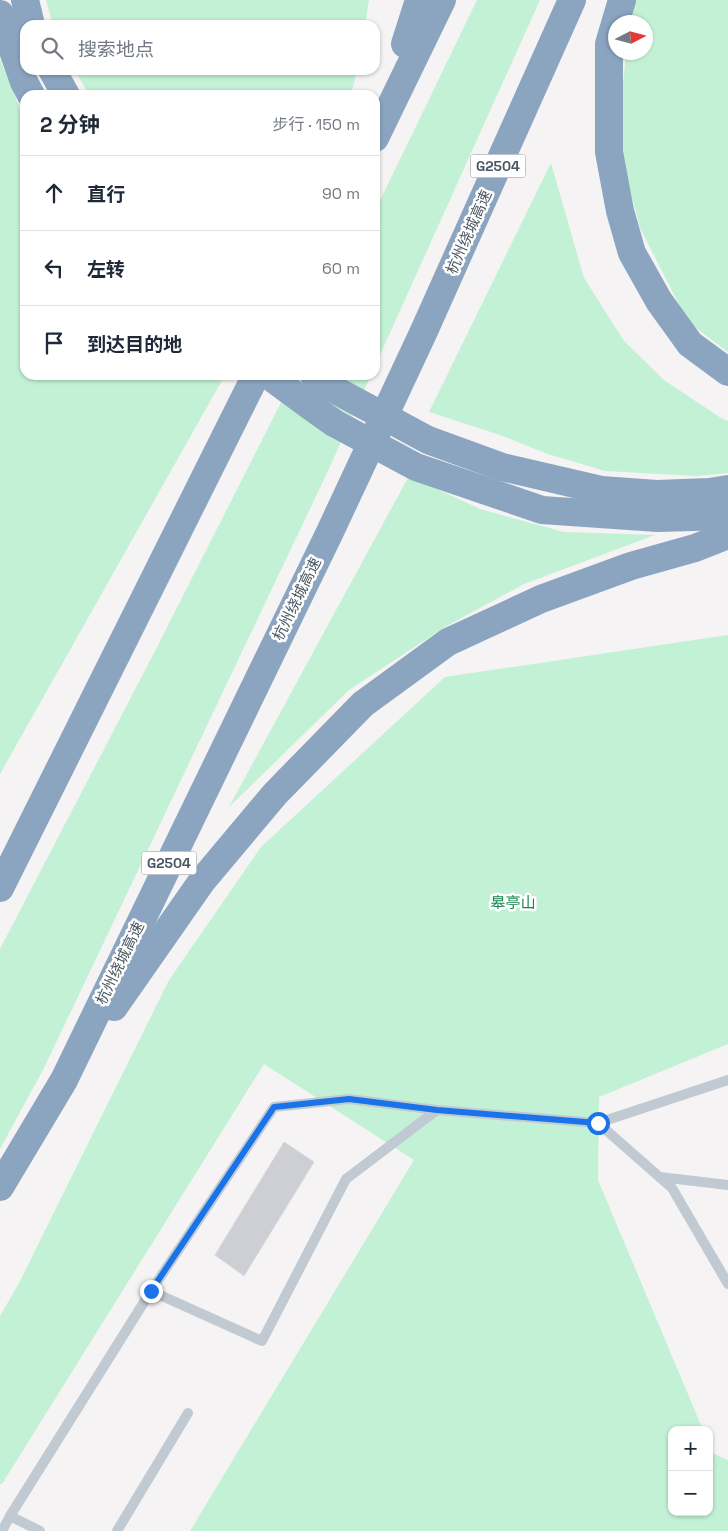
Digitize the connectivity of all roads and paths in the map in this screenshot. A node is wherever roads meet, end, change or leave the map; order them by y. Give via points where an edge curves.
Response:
1 (25, 0) edge
2 (419, 0) edge
3 (442, 0) edge
4 (572, 0) edge
5 (622, 0) edge
6 (0, 14) edge
7 (30, 20) edge
8 (20, 71) edge
9 (22, 75) edge
10 (55, 75) edge
11 (28, 90) edge
12 (63, 90) edge
13 (380, 122) edge
14 (380, 128) edge
15 (728, 372) edge
16 (253, 380) edge
17 (275, 380) edge
18 (320, 380) edge
19 (728, 489) edge
20 (728, 516) edge
21 (728, 535) edge
22 (0, 888) edge
23 (64, 1080) junction
24 (728, 1080) edge
25 (437, 1110) junction
26 (598, 1123) junction
27 (660, 1177) junction
28 (728, 1185) edge
29 (0, 1187) edge
30 (728, 1284) edge
31 (151, 1291) junction
32 (188, 1413) dead end
33 (10, 1516) junction
34 (2, 1531) edge
35 (40, 1531) edge
36 (116, 1531) edge

1 - 7 highway
2 - 13 highway
3 - 14 highway
4 - 23 highway, 杭州绕城高速 / G2504 via 329,534
5 - 15 highway via 609,44 609,152 632,253 659,301 690,344
6 - 8 highway
9 - 11 highway
10 - 12 highway
16 - 22 highway
17 - 20 highway via 334,423 416,467 542,510 658,518
18 - 19 highway via 428,440 502,467 601,490 657,494
21 - 23 highway via 540,599 448,642 363,704 275,794 202,880
23 - 29 highway, 杭州绕城高速 / G2504
24 - 26 lane
25 - 26 lane
25 - 31 lane via 349,1099 274,1107
25 - 31 lane via 346,1179 262,1341
26 - 27 lane
27 - 28 lane
27 - 30 lane via 672,1188
31 - 33 lane
32 - 36 lane
33 - 34 lane
33 - 35 lane

